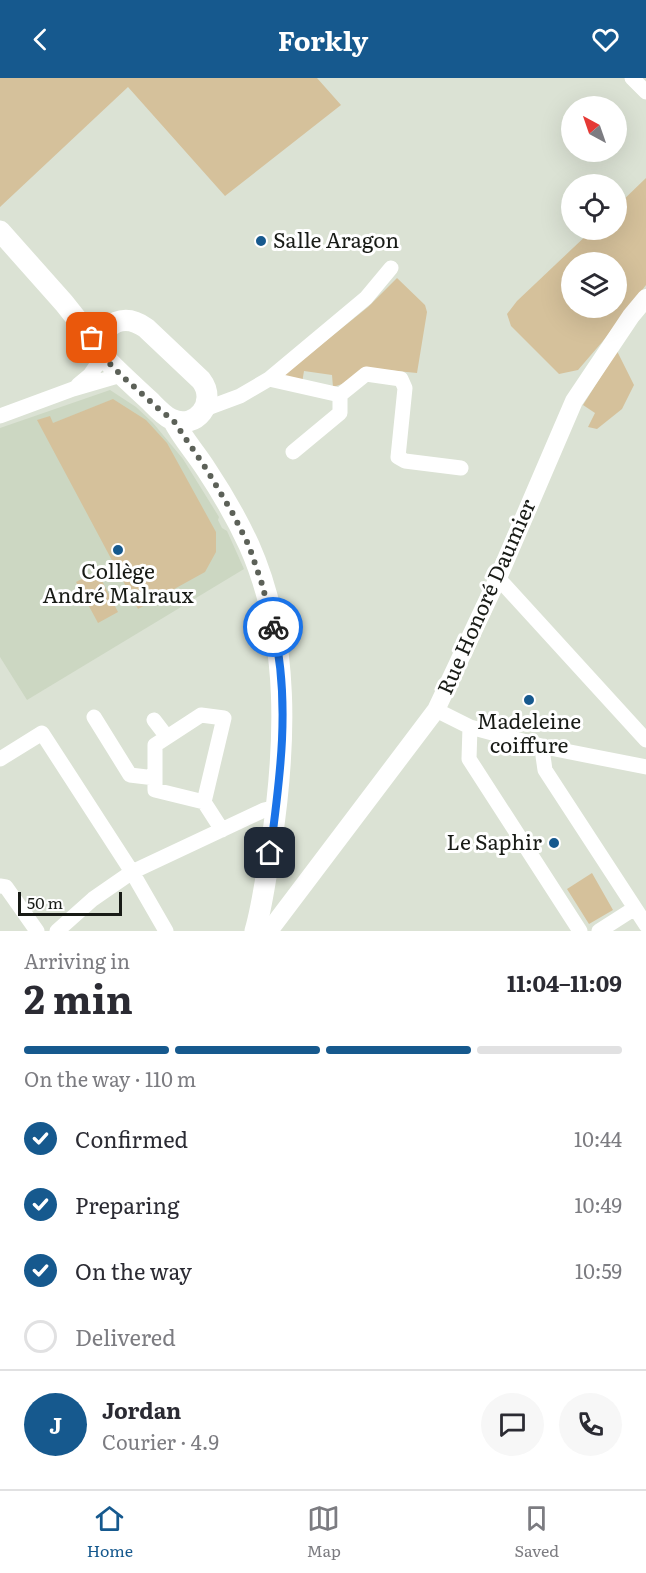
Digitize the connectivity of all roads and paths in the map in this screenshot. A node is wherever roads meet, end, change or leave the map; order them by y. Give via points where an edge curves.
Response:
1 (633, 78) edge
2 (646, 92) edge
3 (0, 231) edge
4 (391, 268) dead end
5 (646, 298) edge
6 (64, 303) junction
7 (110, 327) junction
8 (100, 351) junction
9 (121, 375) junction
10 (269, 379) junction
11 (73, 389) junction
12 (340, 395) junction
13 (203, 406) junction
14 (0, 416) edge
15 (173, 420) junction
16 (189, 446) junction
17 (293, 452) dead end
18 (461, 468) dead end
19 (498, 578) junction
20 (436, 710) junction
21 (94, 717) dead end
22 (154, 720) dead end
23 (470, 727) junction
24 (167, 737) junction
25 (646, 740) edge
26 (545, 747) junction
27 (0, 759) edge
28 (646, 767) edge
29 (155, 778) junction
30 (204, 802) junction
31 (276, 807) junction
32 (222, 830) junction
33 (132, 872) junction
34 (306, 882) junction
35 (0, 885) edge
36 (634, 908) junction
37 (261, 920) edge
38 (646, 926) edge
39 (37, 931) edge
40 (57, 931) edge
41 (166, 931) edge
42 (580, 931) edge
43 (600, 931) edge

1 - 2 street
3 - 6 main road
4 - 10 street via 366,298
5 - 19 street, Rue Honoré Daumier via 574,401
6 - 7 main road
6 - 8 main road
7 - 8 main road via 103,334
7 - 13 main road via 118,321 137,322 196,374
8 - 9 main road
8 - 11 street via 90,375
9 - 11 street
9 - 15 main road
10 - 12 street
10 - 13 street via 240,396
11 - 14 street
12 - 17 street via 340,413
12 - 18 street via 366,374 401,379 405,388 398,457
13 - 15 main road via 189,421
13 - 16 main road via 192,426
15 - 16 main road
16 - 31 main road via 229,506 249,546 277,644 282,721
19 - 20 street, Rue Honoré Daumier
19 - 25 street
20 - 23 street
20 - 34 street, Rue Honoré Daumier
21 - 29 street via 130,775
22 - 24 street
23 - 26 street
23 - 42 street via 469,759
24 - 29 street via 155,745
24 - 30 street via 201,715 224,718
26 - 28 street
26 - 36 street via 545,770
27 - 33 street via 42,733
29 - 30 street via 155,790
30 - 32 street
31 - 32 street
31 - 37 main road
32 - 33 street
33 - 40 street
33 - 41 street
34 - 37 street, Rue Honoré Daumier
34 - 37 street, Rue Honoré Daumier via 283,915
35 - 39 street via 6,887
36 - 38 street
36 - 43 street

